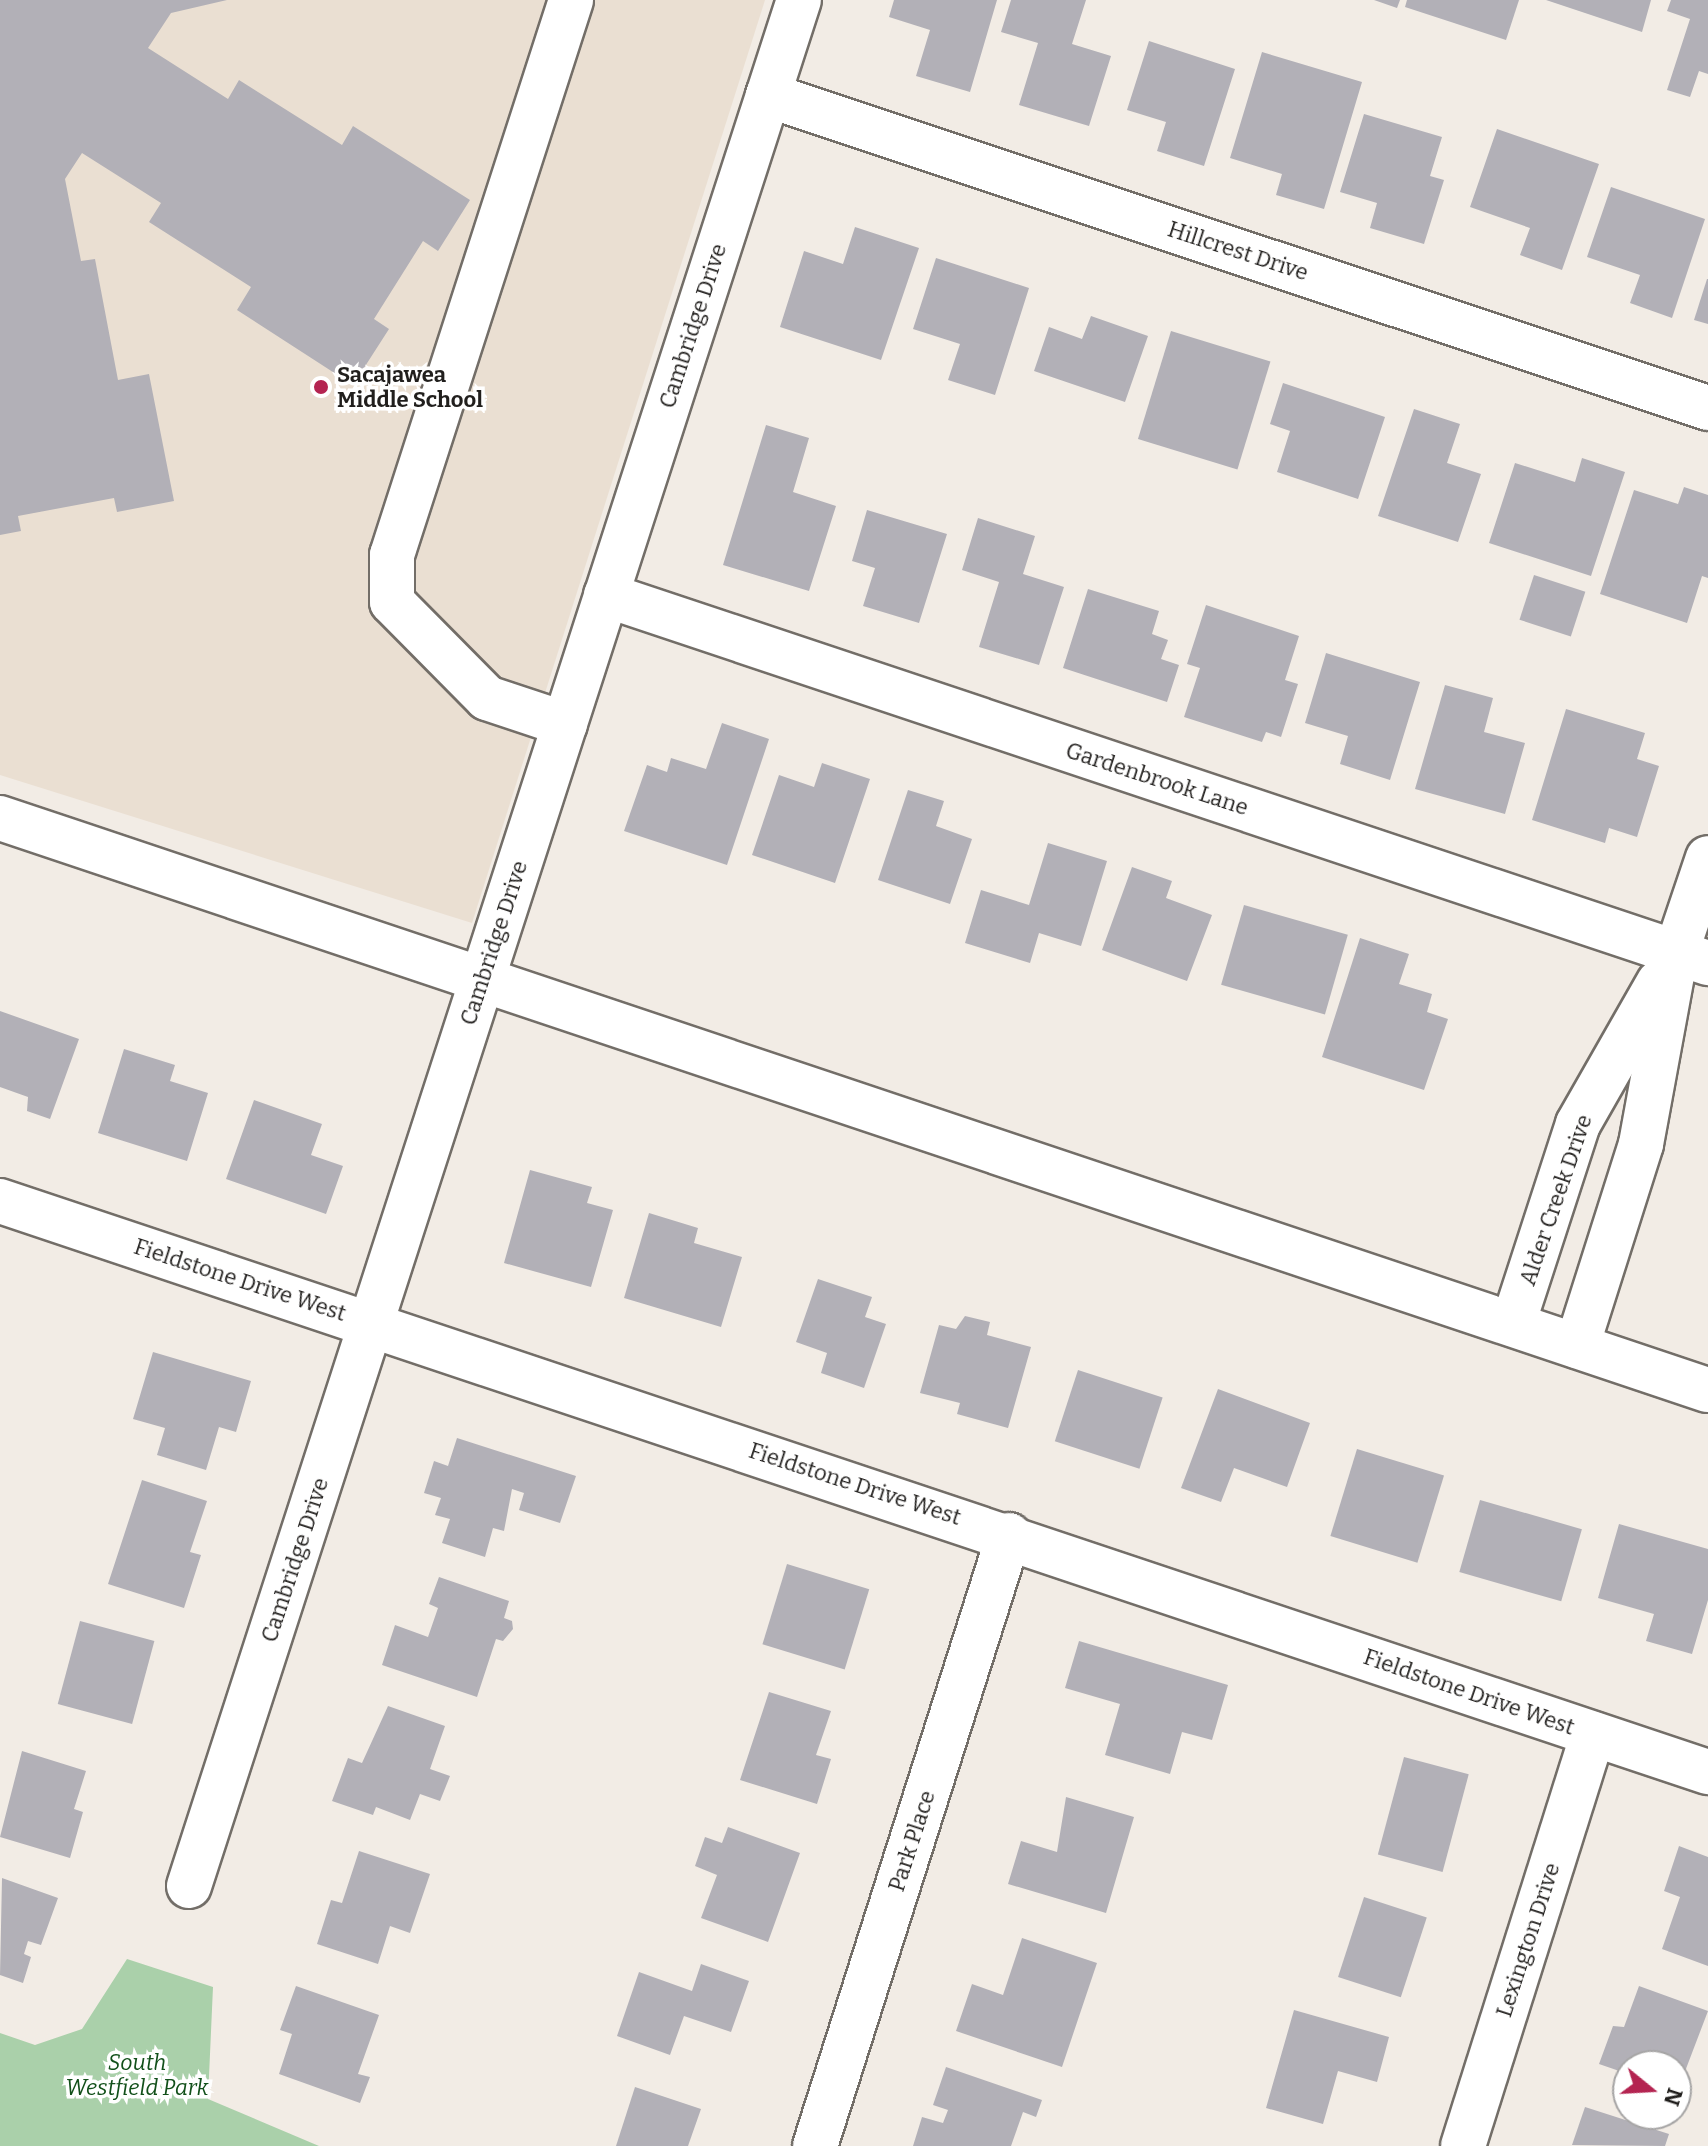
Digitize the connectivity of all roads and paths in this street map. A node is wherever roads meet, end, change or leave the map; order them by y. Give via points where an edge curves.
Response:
1 (571, 0) edge
2 (799, 0) edge
3 (768, 95) junction
4 (1708, 408) edge
5 (606, 595) junction
6 (565, 724) junction
7 (0, 818) edge
8 (1708, 858) edge
9 (1692, 958) edge
10 (482, 979) junction
11 (0, 1201) edge
12 (371, 1323) junction
13 (1513, 1324) junction
14 (1577, 1346) junction
15 (1708, 1390) edge
16 (1009, 1535) junction
17 (1593, 1734) junction
18 (1708, 1772) edge
19 (189, 1886) dead end
20 (815, 2146) edge
21 (1463, 2146) edge

1 - 6 street via 392,555 392,602 487,698
2 - 3 street, Cambridge Drive
3 - 4 street, Hillcrest Drive
3 - 5 street, Cambridge Drive
5 - 6 street, Cambridge Drive
5 - 9 street, Gardenbrook Lane
6 - 10 street, Cambridge Drive
7 - 10 street
8 - 9 street, Alder Creek Drive
9 - 13 street, Alder Creek Drive via 1578,1124
9 - 14 street, Alder Creek Drive
10 - 12 street, Cambridge Drive
10 - 13 street
11 - 12 street, Fieldstone Drive West
12 - 16 street, Fieldstone Drive West
12 - 19 street, Cambridge Drive
13 - 14 street
14 - 15 street
16 - 17 street, Fieldstone Drive West
16 - 20 street, Park Place
17 - 18 street, Fieldstone Drive West
17 - 21 street, Lexington Drive

